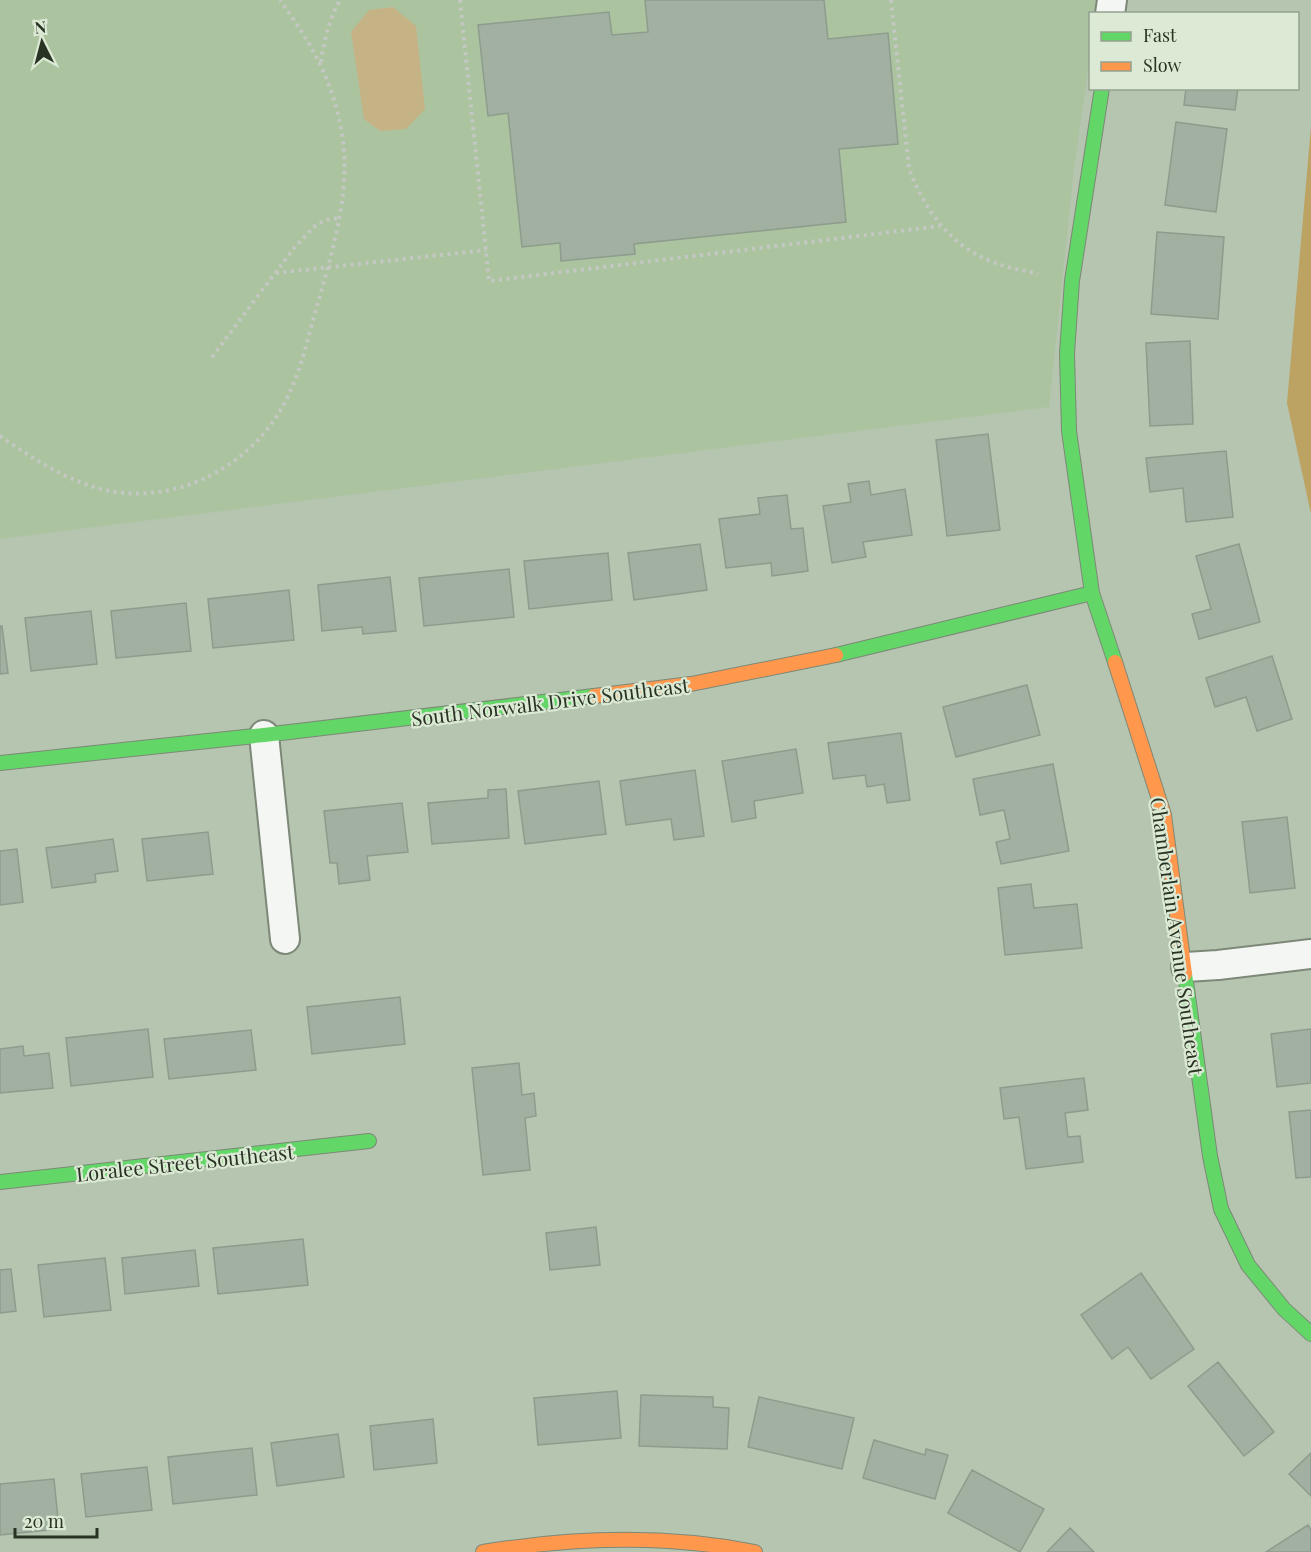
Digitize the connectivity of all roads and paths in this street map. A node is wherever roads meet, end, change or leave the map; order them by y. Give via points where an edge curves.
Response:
1 (280, 0) edge
2 (340, 0) edge
3 (460, 0) edge
4 (891, 0) edge
5 (321, 63) junction
6 (1102, 90) edge
7 (339, 218) junction
8 (940, 226) junction
9 (486, 250) junction
10 (327, 267) junction
11 (276, 273) junction
12 (1038, 274) dead end
13 (212, 357) dead end
14 (0, 436) edge
15 (1092, 593) junction
16 (264, 735) junction
17 (0, 763) edge
18 (285, 939) dead end
19 (1311, 954) edge
20 (1186, 967) junction
21 (369, 1141) dead end
22 (0, 1182) edge
23 (1311, 1334) edge
24 (483, 1552) edge
25 (755, 1552) edge

1 - 5 path
2 - 5 path via 331,18
3 - 9 path
4 - 8 path via 909,169 919,194
5 - 7 path via 344,152 345,184
6 - 15 street, Chamberlain Avenue Southeast via 1072,282 1067,353 1069,431
7 - 10 path
7 - 11 path via 315,226
8 - 9 path via 489,281
8 - 12 path via 992,262
9 - 10 path
10 - 11 path
10 - 14 path via 286,401 267,431 243,455 206,479 160,493 129,495 90,486 41,464
11 - 13 path
15 - 16 street, South Norwalk Drive Southeast via 845,653 691,684
15 - 20 street, Chamberlain Avenue Southeast via 1164,815
16 - 17 street, South Norwalk Drive Southeast
16 - 18 street
19 - 20 street
20 - 23 street, Chamberlain Avenue Southeast via 1210,1156 1221,1209 1248,1265 1284,1309
21 - 22 street, Loralee Street Southeast
24 - 25 street via 561,1542 645,1538

